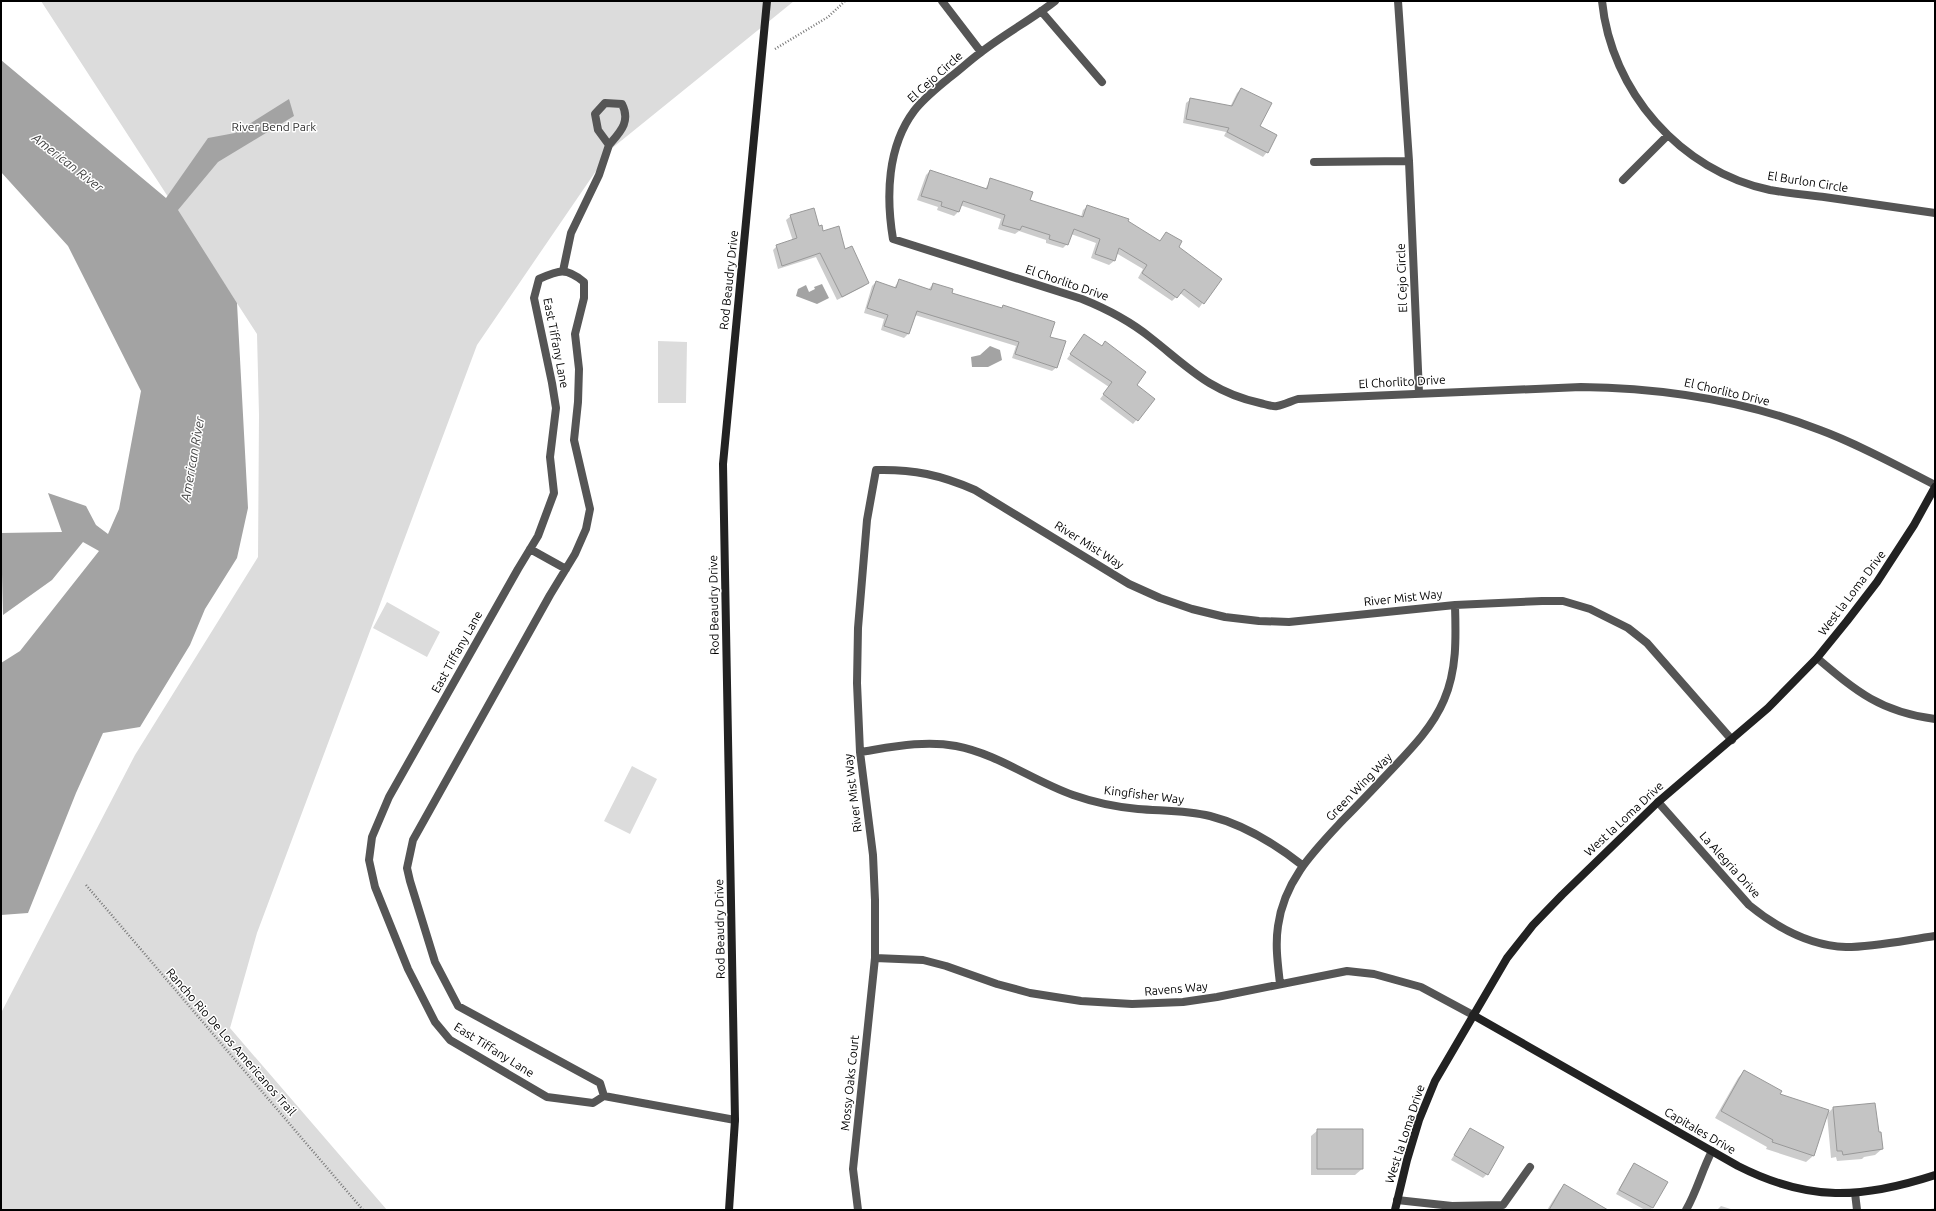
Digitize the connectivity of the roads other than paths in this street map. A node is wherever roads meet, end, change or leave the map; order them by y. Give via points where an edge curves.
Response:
1 (767, 1) edge
2 (942, 1) edge
3 (1055, 1) edge
4 (1398, 1) edge
5 (1602, 1) edge
6 (1041, 12) junction
7 (980, 52) junction
8 (1102, 82) dead end
9 (1667, 136) junction
10 (609, 145) junction
11 (1314, 162) dead end
12 (1409, 162) junction
13 (1623, 180) dead end
14 (1935, 213) edge
15 (893, 239) joint
16 (564, 271) junction
17 (1419, 393) junction
18 (1935, 486) edge
19 (530, 549) junction
20 (566, 569) junction
21 (1455, 605) junction
22 (1816, 658) junction
23 (1935, 718) edge
24 (1732, 740) junction
25 (860, 752) junction
26 (1658, 802) junction
27 (1302, 865) junction
28 (1935, 936) edge
29 (875, 958) junction
30 (1280, 984) junction
31 (1473, 1015) junction
32 (604, 1096) junction
33 (735, 1120) junction
34 (1712, 1151) junction
35 (1530, 1167) dead end
36 (1935, 1175) edge
37 (1856, 1194) junction
38 (1397, 1200) junction
39 (729, 1210) edge
40 (858, 1210) edge
41 (1396, 1210) edge
42 (1686, 1210) edge
43 (1857, 1210) edge

1 - 33 street, Rod Beaudry Drive via 723,464
2 - 7 street
3 - 6 street, El Cejo Circle
4 - 12 street, El Cejo Circle
5 - 9 street, El Burlon Circle via 1610,44 1620,70 1646,112
6 - 7 street, El Cejo Circle
6 - 8 street
7 - 15 street, El Cejo Circle via 922,102 907,122 897,145 890,181
9 - 13 street
9 - 14 street, El Burlon Circle via 1714,169 1769,190
10 - 10 street via 598,130 595,114 605,103 622,104 626,112 622,130
10 - 16 street via 599,174 571,233
11 - 12 street
12 - 17 street, El Cejo Circle
15 - 17 street, El Chorlito Drive via 1082,299 1106,309 1151,338 1201,379 1225,392 1250,401 1277,407 1298,399
16 - 19 street, East Tiffany Lane via 554,272 540,279 534,298 556,408 550,457 554,493 538,536
16 - 20 street, East Tiffany Lane via 573,272 584,282 584,298 575,334 579,369 574,440 590,509 586,529
17 - 18 street, El Chorlito Drive via 1588,387 1645,389 1694,395 1738,404 1820,430
18 - 22 street, West la Loma Drive via 1914,525 1877,582
19 - 20 street
19 - 32 street, East Tiffany Lane via 389,797 372,837 369,860 375,887 408,969 435,1022 450,1040 547,1097 593,1103
20 - 32 street, East Tiffany Lane via 413,840 407,868 435,962 458,1006 600,1083
21 - 24 street, River Mist Way via 1563,601 1608,617 1647,643
21 - 25 street, River Mist Way via 1289,622 1225,617 1192,609 1129,584 976,490 927,473 876,470 865,535 858,628
21 - 27 street, Green Wing Way via 1456,647 1452,674 1444,700 1431,724 1414,746
22 - 23 street via 1858,692 1877,702 1898,712
22 - 24 street, West la Loma Drive via 1768,708
24 - 26 street, West la Loma Drive
25 - 27 street, Kingfisher Way via 907,744 932,743 980,752 1073,795 1137,809 1195,813 1236,824 1262,836
25 - 29 street, River Mist Way via 873,855
26 - 28 street, La Alegria Drive via 1749,905 1762,916 1792,933 1814,941 1846,947
26 - 31 street, West la Loma Drive via 1533,925 1507,958
27 - 30 street, Green Wing Way via 1289,889 1278,926 1276,952
29 - 30 street, Ravens Way via 923,960 1003,986 1081,1001 1132,1004 1183,1002
29 - 40 street, Mossy Oaks Court via 853,1169
30 - 31 street, Ravens Way via 1347,971 1374,974 1421,987
31 - 34 street, Capitales Drive
31 - 38 street, West la Loma Drive via 1434,1081 1419,1120
32 - 33 street, East Tiffany Lane
33 - 39 street, Rod Beaudry Drive
34 - 37 street, Capitales Drive via 1759,1177 1786,1186 1811,1192
34 - 42 street
35 - 38 street via 1503,1205 1452,1206
36 - 37 street, Capitales Drive via 1904,1185
37 - 43 street
38 - 41 street, West la Loma Drive

